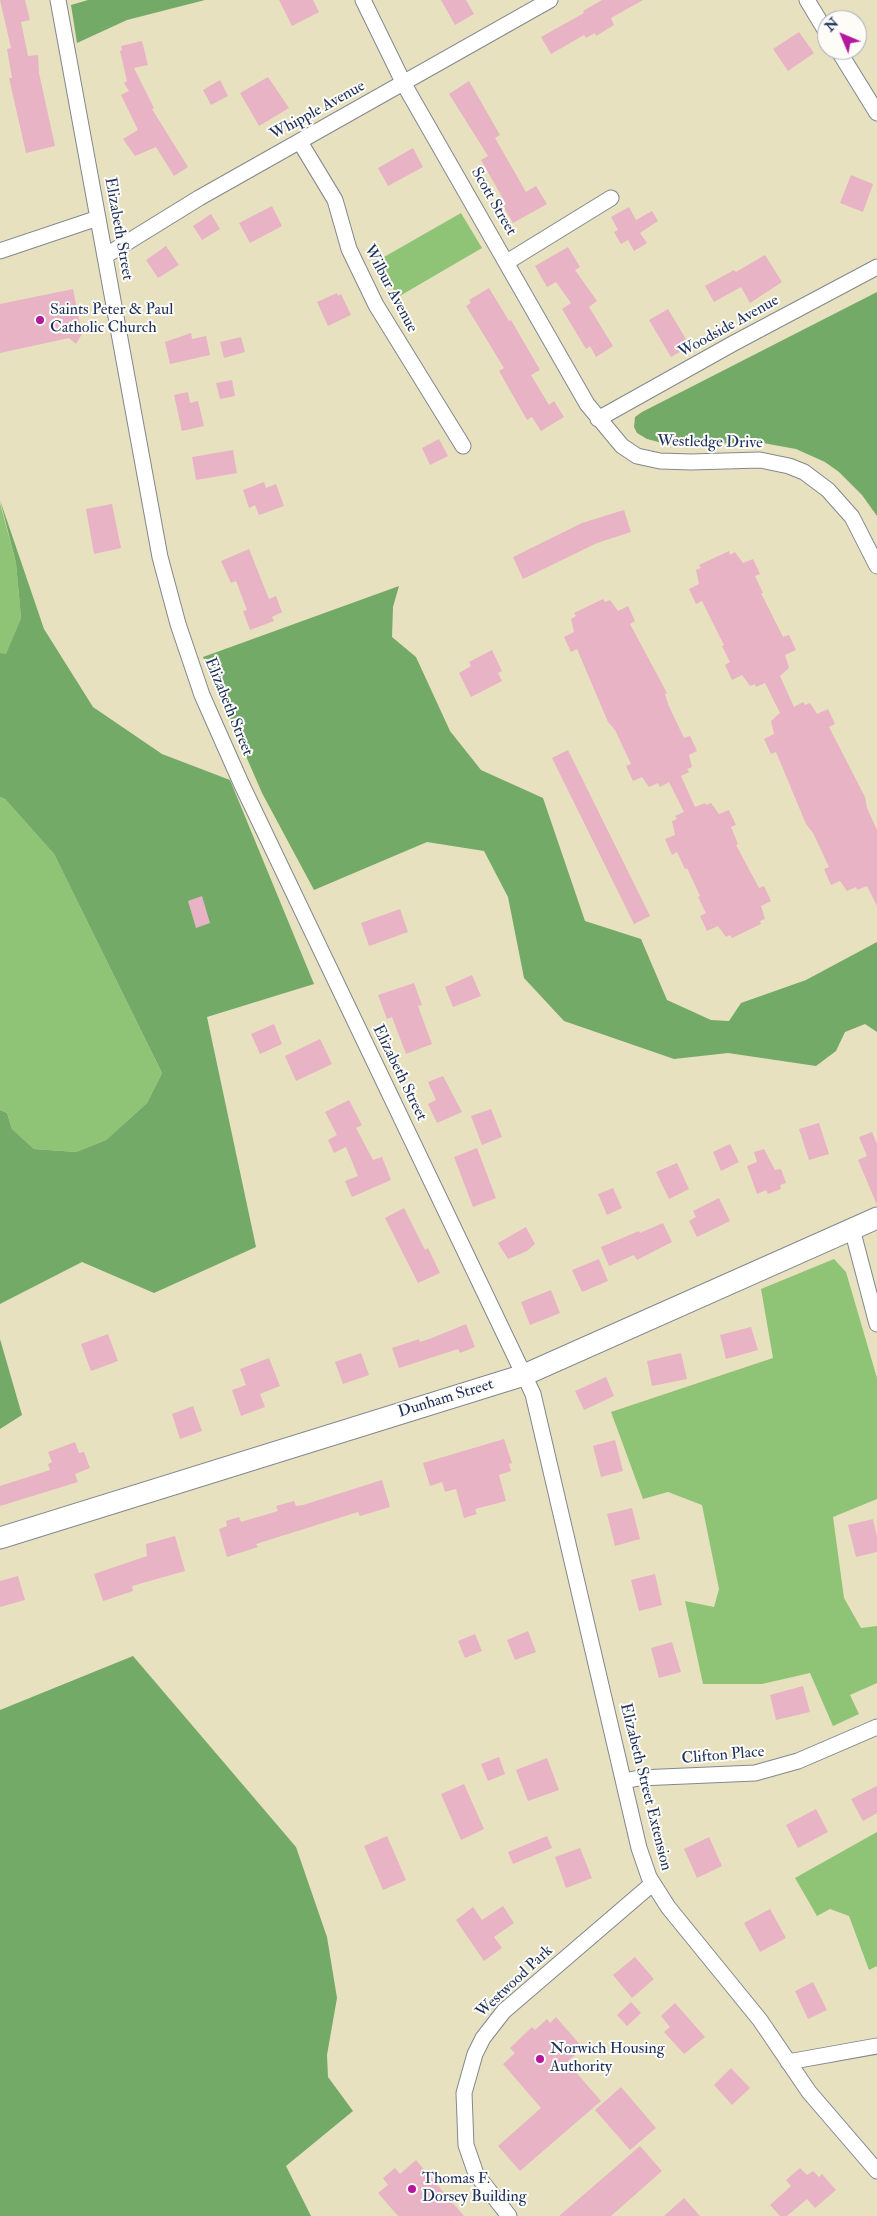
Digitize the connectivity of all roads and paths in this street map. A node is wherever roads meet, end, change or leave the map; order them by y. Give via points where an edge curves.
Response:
1 (58, 0) edge
2 (362, 0) edge
3 (550, 0) edge
4 (807, 0) edge
5 (817, 16) edge
6 (844, 60) edge
7 (403, 83) junction
8 (877, 113) edge
9 (300, 142) junction
10 (611, 198) dead end
11 (98, 218) junction
12 (0, 251) edge
13 (105, 256) junction
14 (507, 262) junction
15 (877, 267) edge
16 (598, 420) junction
17 (463, 446) dead end
18 (877, 566) edge
19 (877, 1218) edge
20 (852, 1230) junction
21 (877, 1324) edge
22 (524, 1375) junction
23 (0, 1538) edge
24 (877, 1727) edge
25 (624, 1781) junction
26 (652, 1884) junction
27 (877, 2046) edge
28 (788, 2062) junction
29 (877, 2171) edge
30 (509, 2216) edge

1 - 11 street, Elizabeth Street
2 - 7 street, Scott Street
3 - 7 street, Whipple Avenue
4 - 5 street
6 - 8 street
7 - 9 street, Whipple Avenue
7 - 14 street, Scott Street
9 - 13 street, Whipple Avenue via 205,194
9 - 17 street, Wilbur Avenue via 335,200 349,249 376,305
10 - 14 street
11 - 12 street
11 - 13 street, Elizabeth Street
13 - 22 street, Elizabeth Street via 160,557 202,695 241,784
14 - 16 street, Scott Street
15 - 16 street, Woodside Avenue
16 - 18 street, Westledge Drive via 630,453 645,458 691,462 760,460 804,472 842,505
19 - 20 street, Dunham Street
20 - 21 street
20 - 22 street, Dunham Street
22 - 23 street, Dunham Street
22 - 25 street, Elizabeth Street Extension via 539,1414
24 - 25 street, Clifton Place via 826,1750 762,1772
25 - 26 street, Elizabeth Street Extension via 639,1848
26 - 28 street, Elizabeth Street Extension via 760,2020
26 - 30 street, Westwood Park via 504,2011 475,2054 464,2093 466,2145 476,2174
27 - 28 street
28 - 29 street, Elizabeth Street Extension via 825,2112

